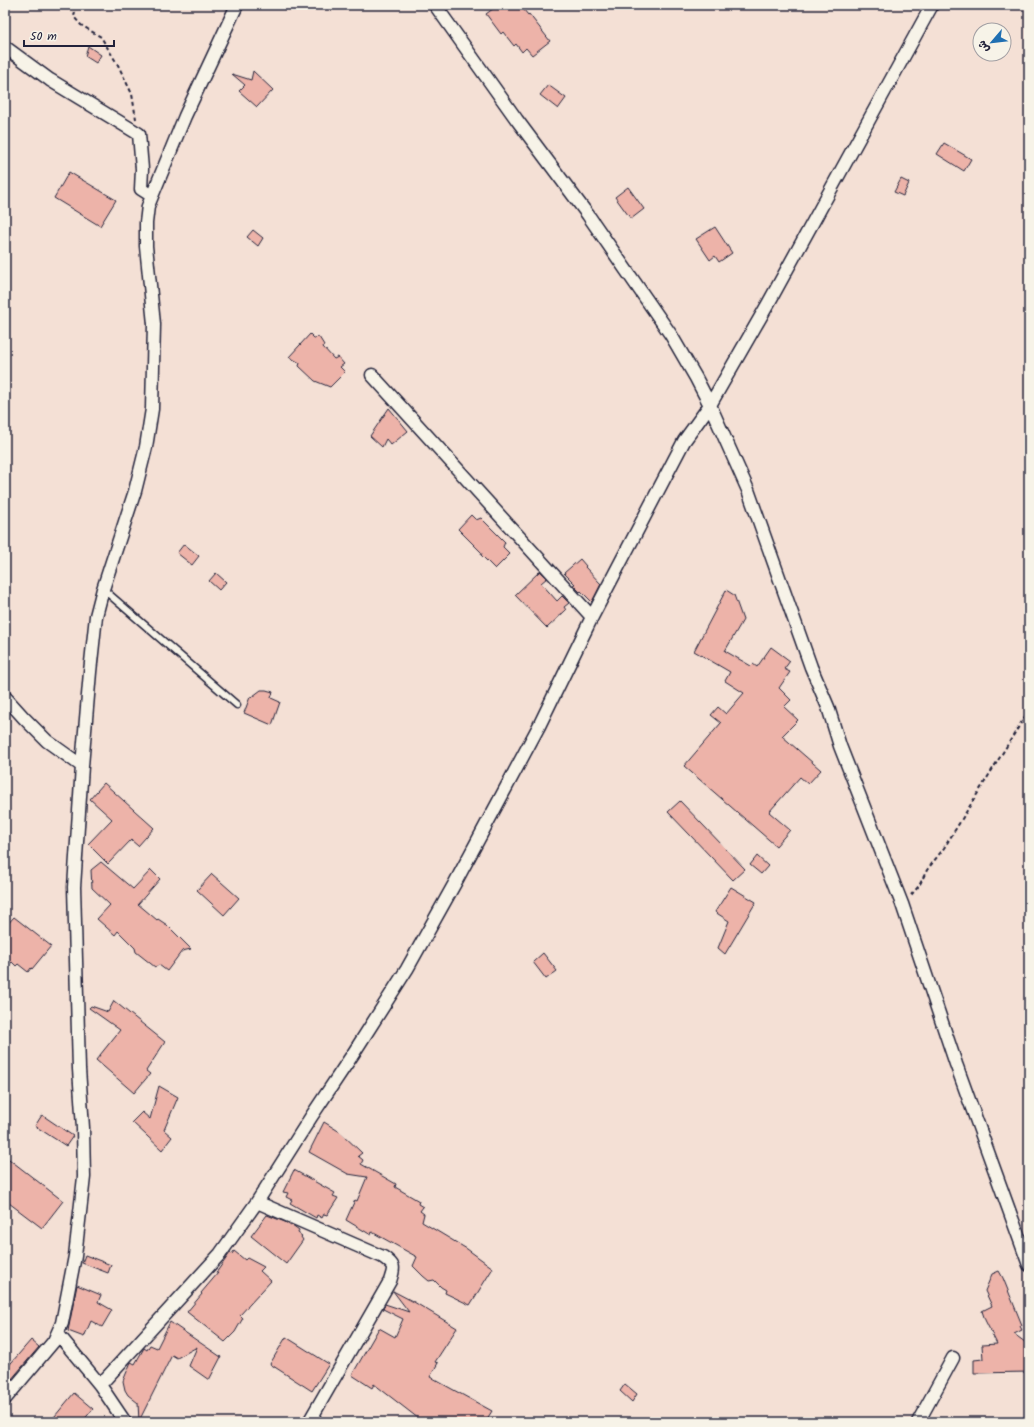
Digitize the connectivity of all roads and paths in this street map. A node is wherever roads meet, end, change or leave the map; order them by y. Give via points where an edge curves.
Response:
1 (76, 5) edge
2 (237, 5) edge
3 (435, 5) edge
4 (932, 5) edge
5 (5, 47) edge
6 (139, 134) junction
7 (152, 196) junction
8 (372, 375) dead end
9 (710, 405) junction
10 (103, 589) junction
11 (592, 617) junction
12 (5, 697) edge
13 (237, 705) dead end
14 (1029, 710) edge
15 (82, 766) junction
16 (902, 904) junction
17 (257, 1202) junction
18 (1029, 1265) edge
19 (58, 1334) junction
20 (954, 1358) dead end
21 (100, 1385) junction
22 (5, 1399) edge
23 (125, 1422) edge
24 (309, 1422) edge
25 (918, 1422) edge

1 - 6 path via 74,16 81,25 101,37 118,65 132,94
2 - 7 street via 185,116
3 - 9 street via 588,215 667,330
4 - 9 street
5 - 6 street via 50,80
6 - 7 street via 141,189
7 - 10 street via 148,206 146,246 154,324 152,409 146,448 135,491
8 - 11 street
9 - 11 street via 684,441
9 - 16 street via 748,490 808,660
10 - 13 lane
10 - 15 street via 96,616
11 - 17 street via 539,726 407,969
12 - 15 street via 47,741
14 - 16 path via 940,854 927,870 919,886
15 - 19 street via 74,887 78,1069 84,1178 75,1256
16 - 18 street via 956,1064
17 - 21 street via 220,1254
17 - 24 street via 384,1257 393,1266 390,1281
19 - 21 street
19 - 22 street
20 - 25 street
21 - 23 street

